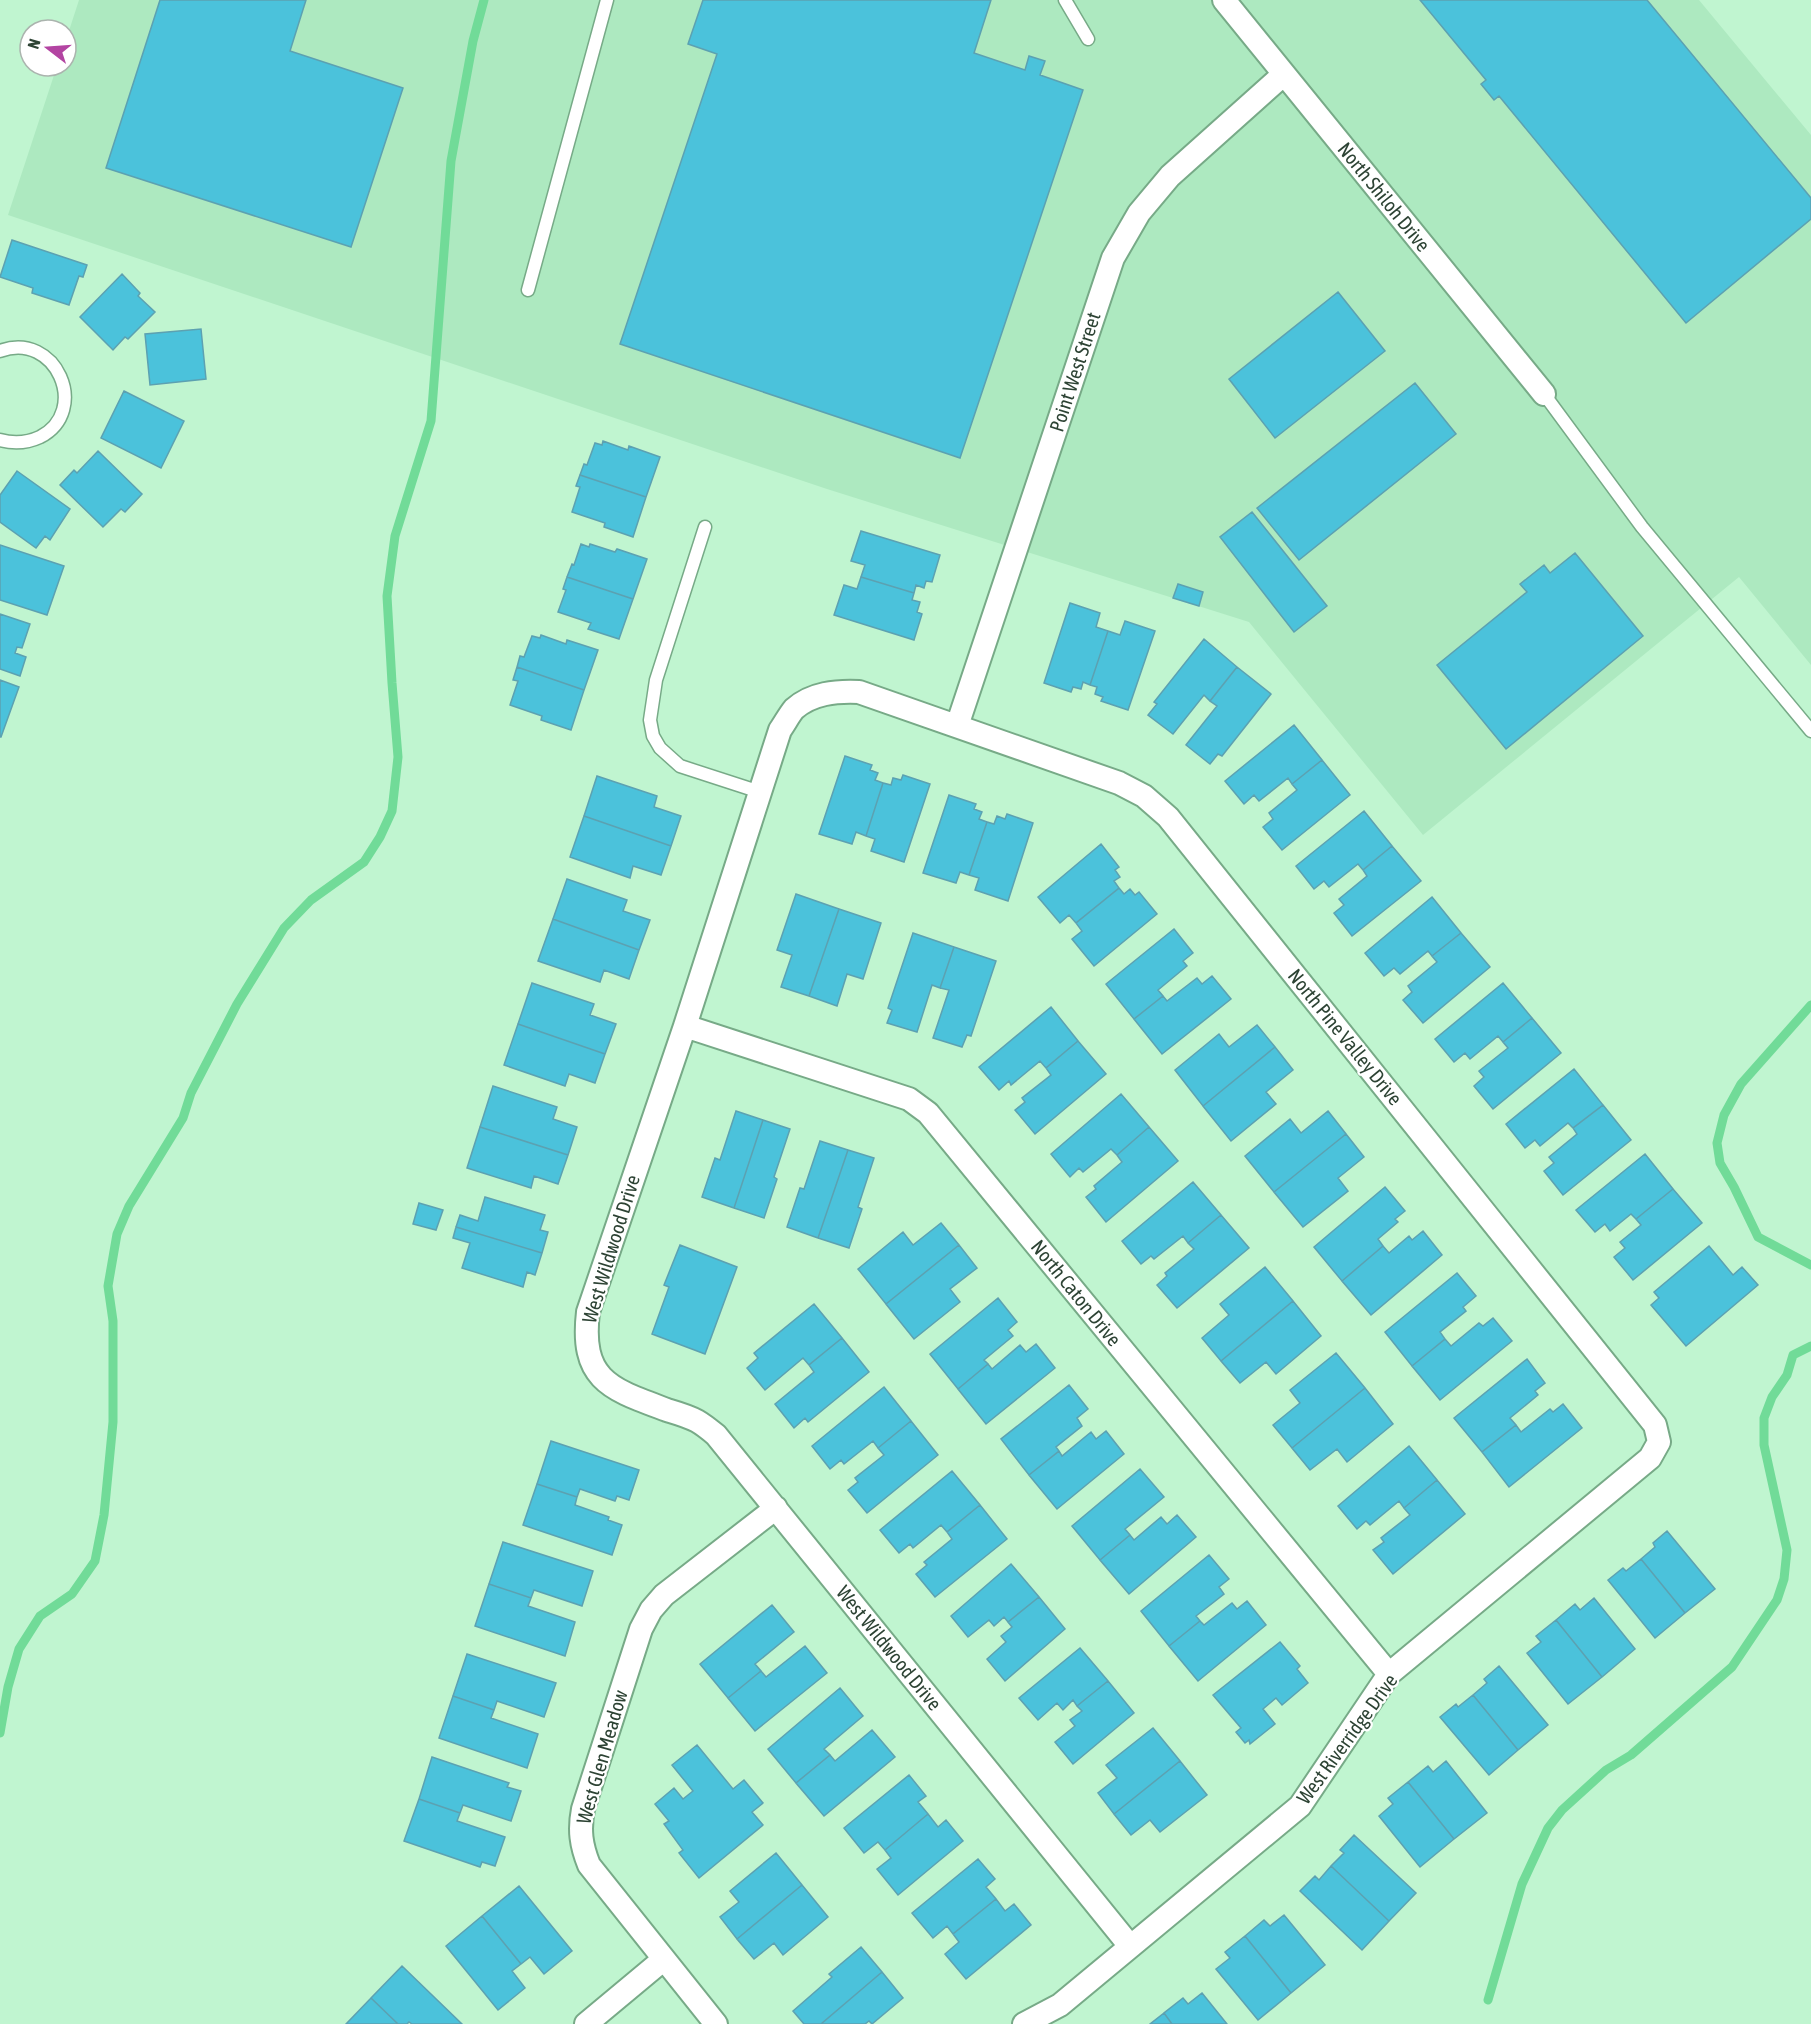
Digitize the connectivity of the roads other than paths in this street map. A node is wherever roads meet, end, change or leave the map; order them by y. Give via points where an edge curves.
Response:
1 (607, 0) edge
2 (1065, 0) edge
3 (1224, 0) edge
4 (1088, 39) dead end
5 (1284, 74) junction
6 (528, 290) dead end
7 (0, 351) edge
8 (1544, 394) joint
9 (0, 440) edge
10 (705, 526) dead end
11 (957, 726) junction
12 (1811, 731) edge
13 (760, 792) junction
14 (685, 1026) junction
15 (1659, 1442) joint
16 (776, 1508) junction
17 (1389, 1674) junction
18 (1130, 1946) junction
19 (664, 1959) junction
20 (586, 2024) edge
21 (716, 2024) edge
22 (1024, 2024) edge

1 - 6 lane
2 - 4 lane
3 - 5 street, North Shiloh Drive
5 - 8 street, North Shiloh Drive
5 - 11 street, Point West Street via 1170,176 1139,213 1113,258
7 - 9 lane via 18,347 46,356 63,381 65,396 63,411 45,434 16,443
8 - 12 lane via 1642,527
10 - 13 lane via 656,680 650,720 652,736 680,766
11 - 13 street, West Wildwood Drive via 859,692 837,691 813,697 794,710 780,730
11 - 15 street, North Pine Valley Drive via 1119,783 1144,796 1168,817 1655,1425
13 - 14 street, West Wildwood Drive
14 - 16 street, West Wildwood Drive via 588,1312 585,1335 589,1357 601,1377 623,1393 696,1421 716,1435
14 - 17 street, North Caton Drive via 909,1099 928,1113
15 - 17 street, West Riverridge Drive via 1650,1458
16 - 18 street, West Wildwood Drive
16 - 19 street, West Glen Meadow via 664,1595 651,1610 641,1629 583,1809 582,1846 589,1865
17 - 18 street, West Riverridge Drive via 1300,1806
18 - 22 street, West Riverridge Drive via 1060,2005
19 - 20 street
19 - 21 street, West Glen Meadow

